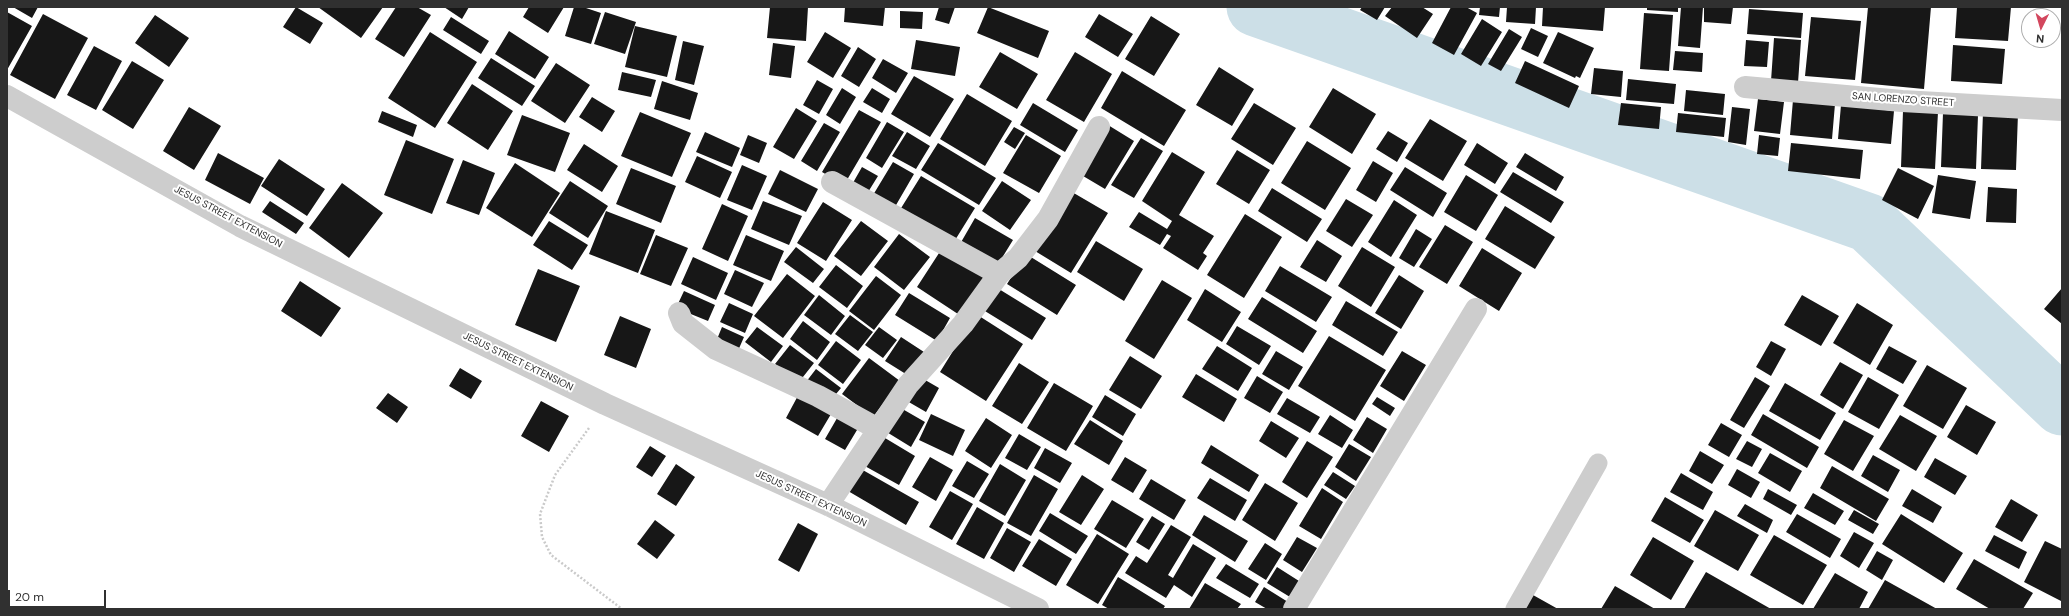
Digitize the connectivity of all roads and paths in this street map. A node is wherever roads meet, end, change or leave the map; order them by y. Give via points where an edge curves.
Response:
1 (1745, 87) dead end
2 (7, 96) edge
3 (2062, 110) edge
4 (1099, 127) dead end
5 (832, 182) dead end
6 (999, 274) junction
7 (1476, 309) dead end
8 (679, 313) dead end
9 (605, 404) junction
10 (878, 430) junction
11 (1598, 464) dead end
12 (828, 505) junction
13 (622, 609) edge
14 (1038, 609) edge
15 (1294, 609) edge
16 (1515, 609) edge

1 - 3 street, SAN LORENZO STREET via 1902,101
2 - 9 street, JESUS STREET EXTENSION via 240,226
4 - 6 street via 1048,219 1018,258
5 - 6 street
6 - 10 street via 963,324 908,385
7 - 15 street
8 - 10 street via 683,323 716,349 818,396
9 - 12 street, JESUS STREET EXTENSION
9 - 13 path via 555,475 540,514 542,537 552,555
10 - 12 street
11 - 16 lane
12 - 14 street, JESUS STREET EXTENSION

